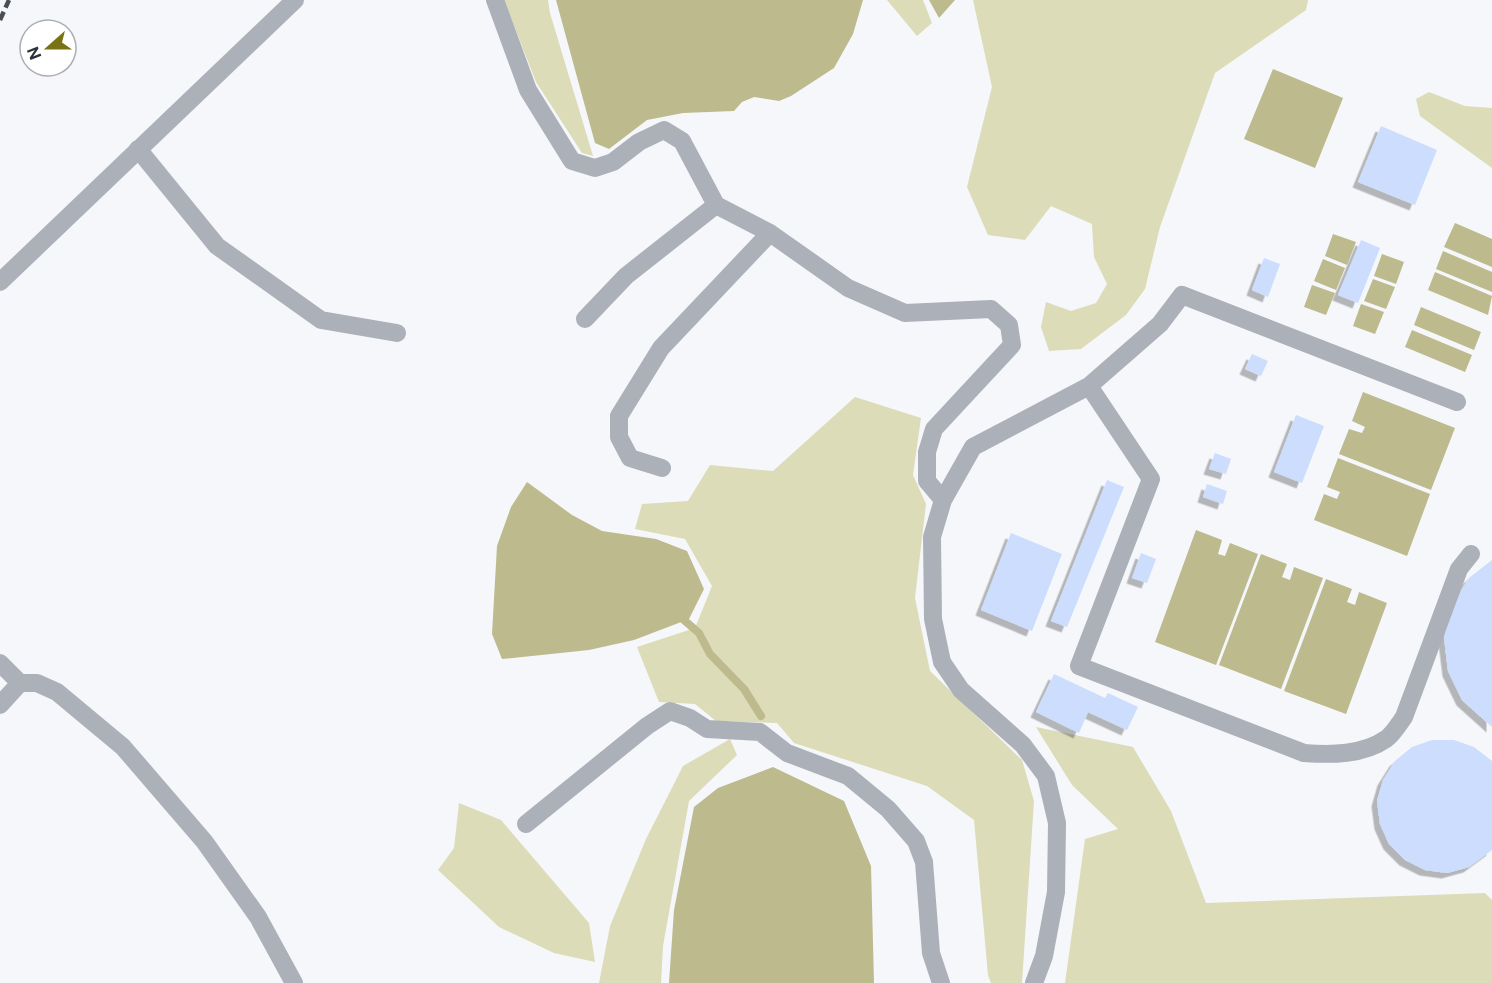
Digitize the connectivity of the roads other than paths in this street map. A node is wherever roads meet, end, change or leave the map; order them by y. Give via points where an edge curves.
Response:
1 (295, 0) edge
2 (495, 0) edge
3 (138, 149) junction
4 (716, 205) junction
5 (770, 233) junction
6 (0, 282) edge
7 (585, 319) dead end
8 (397, 333) dead end
9 (1089, 386) junction
10 (1457, 402) dead end
11 (662, 468) dead end
12 (943, 500) junction
13 (1471, 554) dead end
14 (0, 663) edge
15 (20, 683) junction
16 (0, 705) edge
17 (526, 824) dead end
18 (294, 983) edge
19 (941, 983) edge
20 (1034, 983) edge

1 - 3 street
2 - 4 street via 528,90 572,161 595,168 613,162 639,142 664,130 682,141
3 - 6 street
3 - 8 street via 217,246 321,320
4 - 5 street
4 - 7 street via 626,276
5 - 11 street via 661,348 619,416 619,437 630,458
5 - 12 street via 848,288 906,313 991,309 1009,325 1012,345 934,429 927,452 927,481
9 - 10 street via 1160,324 1182,295
9 - 12 street via 973,447
9 - 13 street via 1151,479 1079,666 1304,753 1332,755 1372,747 1388,738 1404,717 1459,569
12 - 20 street via 932,537 933,619 942,662 961,690 1023,746 1046,776 1056,823 1056,892 1044,956
14 - 15 street
15 - 16 street
15 - 18 street via 37,683 57,692 123,747 204,841 258,917
17 - 19 street via 670,711 707,729 760,732 787,753 848,776 888,809 916,842 924,862 931,953

